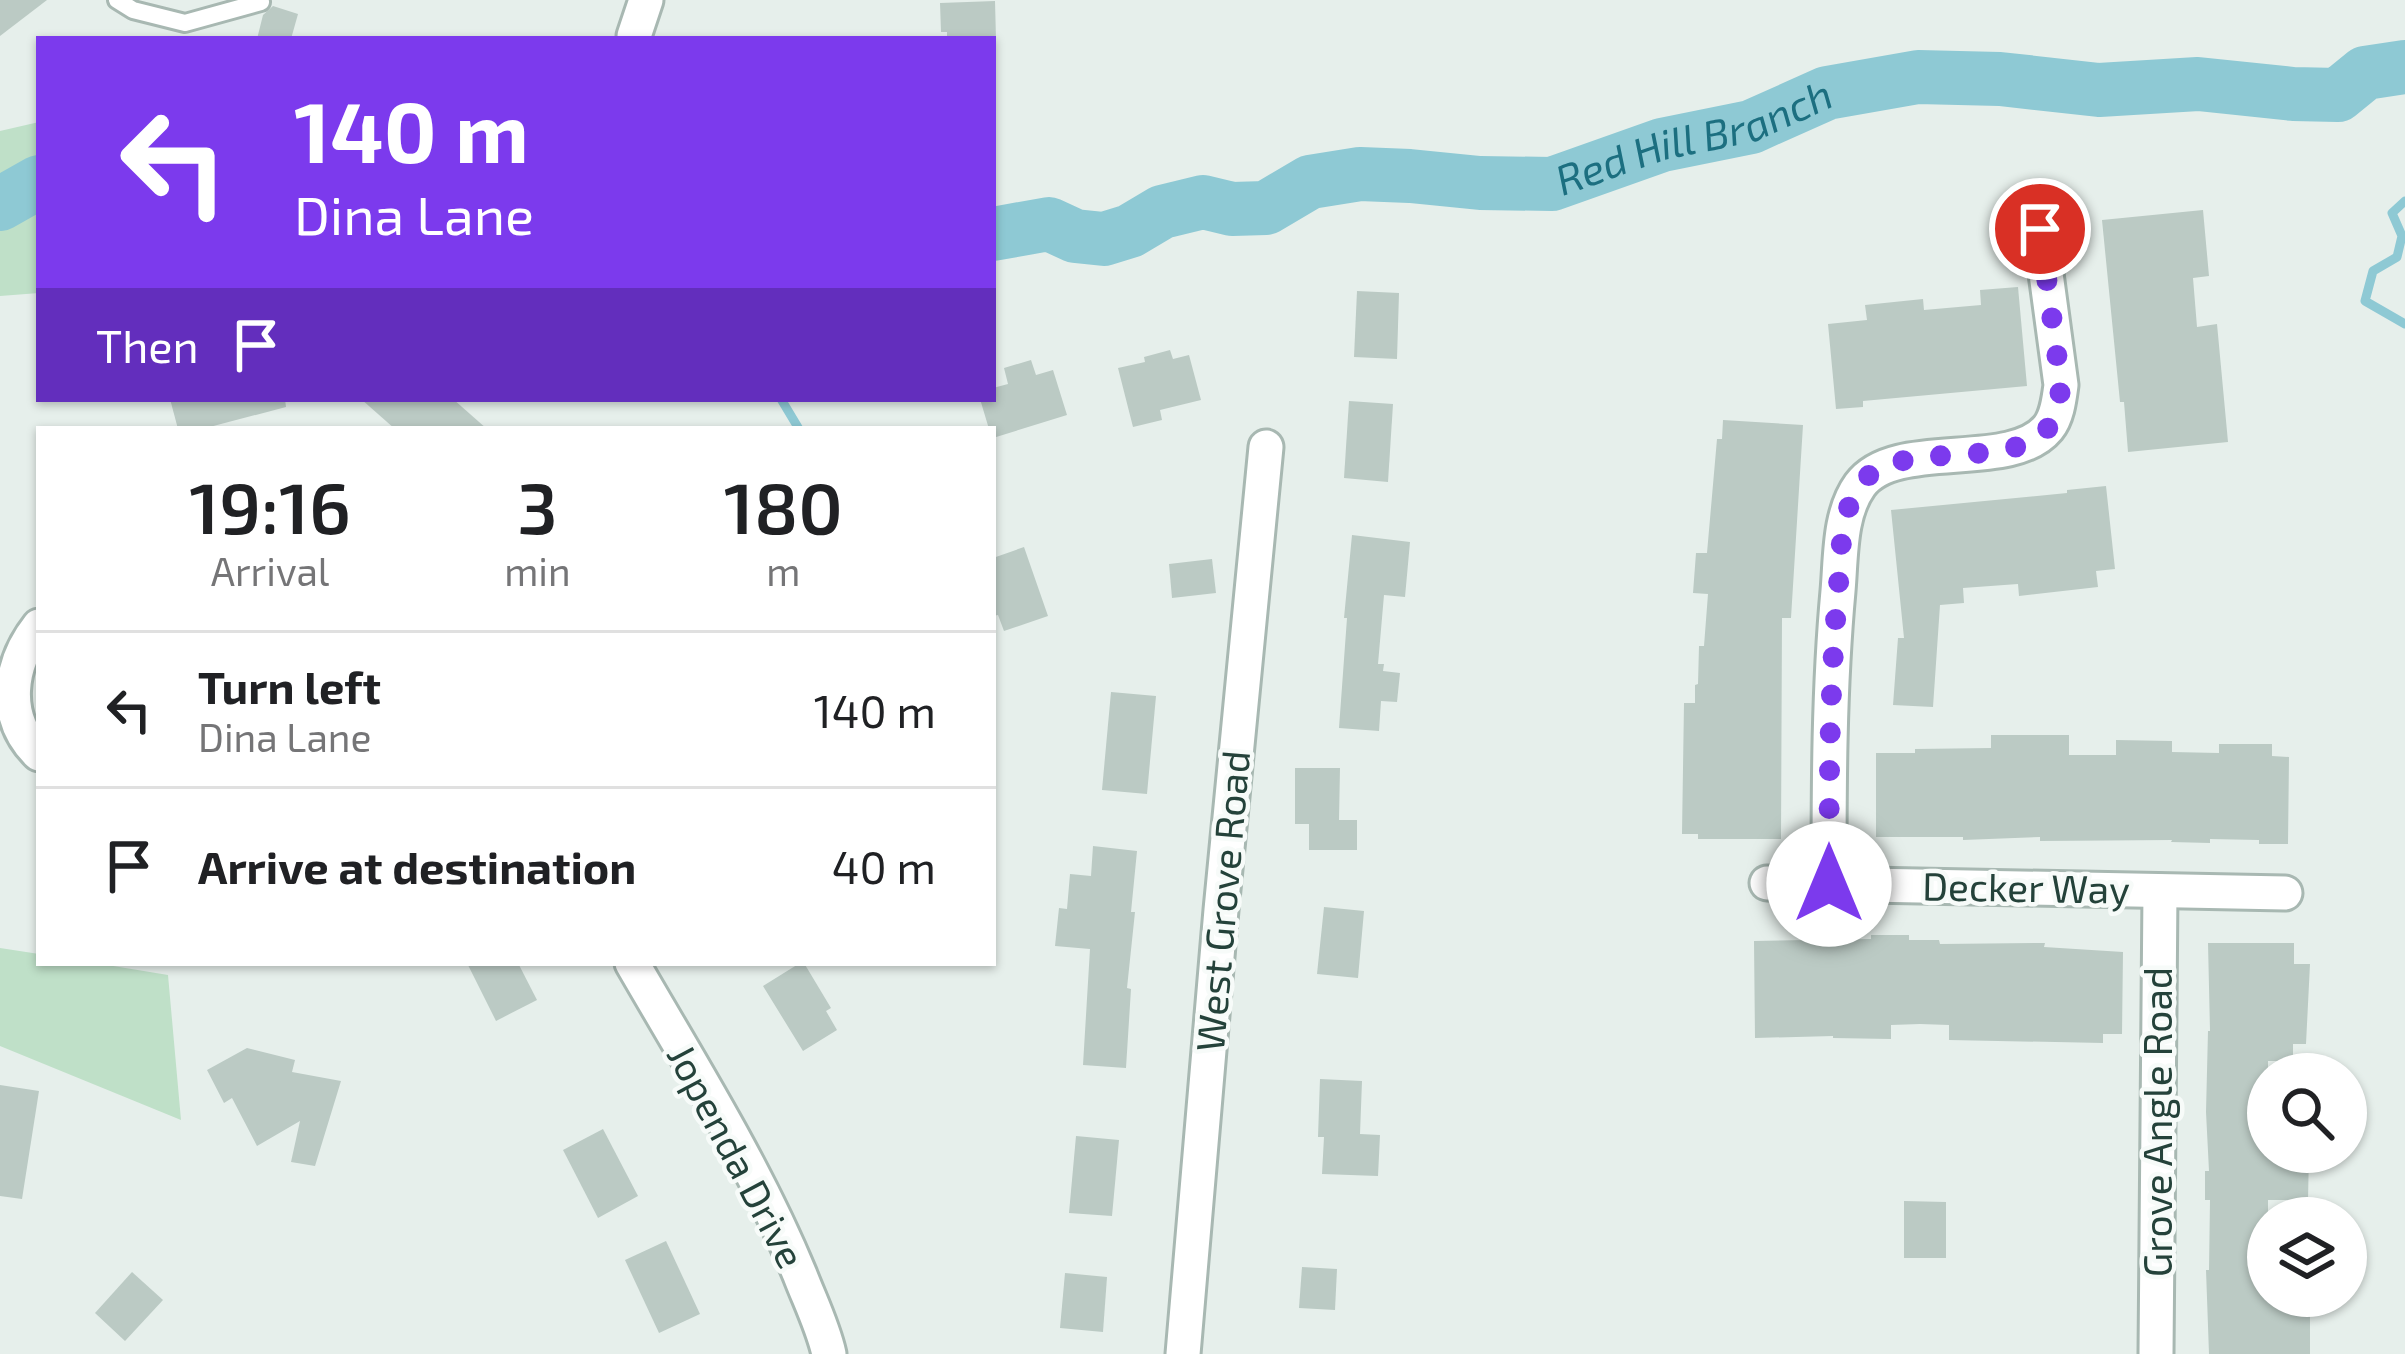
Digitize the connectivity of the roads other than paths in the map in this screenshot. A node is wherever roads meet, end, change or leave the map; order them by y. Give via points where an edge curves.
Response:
1 (117, 0) edge
2 (646, 0) edge
3 (261, 2) edge
4 (634, 36) dead end
5 (2033, 245) dead end
6 (1266, 447) dead end
7 (36, 630) edge
8 (36, 751) edge
9 (1767, 883) dead end
10 (1829, 884) junction
11 (2160, 891) junction
12 (2285, 893) dead end
13 (634, 966) edge
14 (829, 1354) edge
15 (1183, 1354) edge
16 (2156, 1354) edge

1 - 3 lane via 184,23
2 - 4 street
5 - 10 street via 2061,386 2049,427 2032,442 1873,472 1844,523 1832,662
6 - 15 street, West Grove Road
7 - 8 street via 19,655 13,686 16,716
9 - 10 street, Decker Way
10 - 11 street, Decker Way
11 - 12 street, Decker Way
11 - 16 street, Grove Angle Road
13 - 14 street, Jopenda Drive via 743,1155

